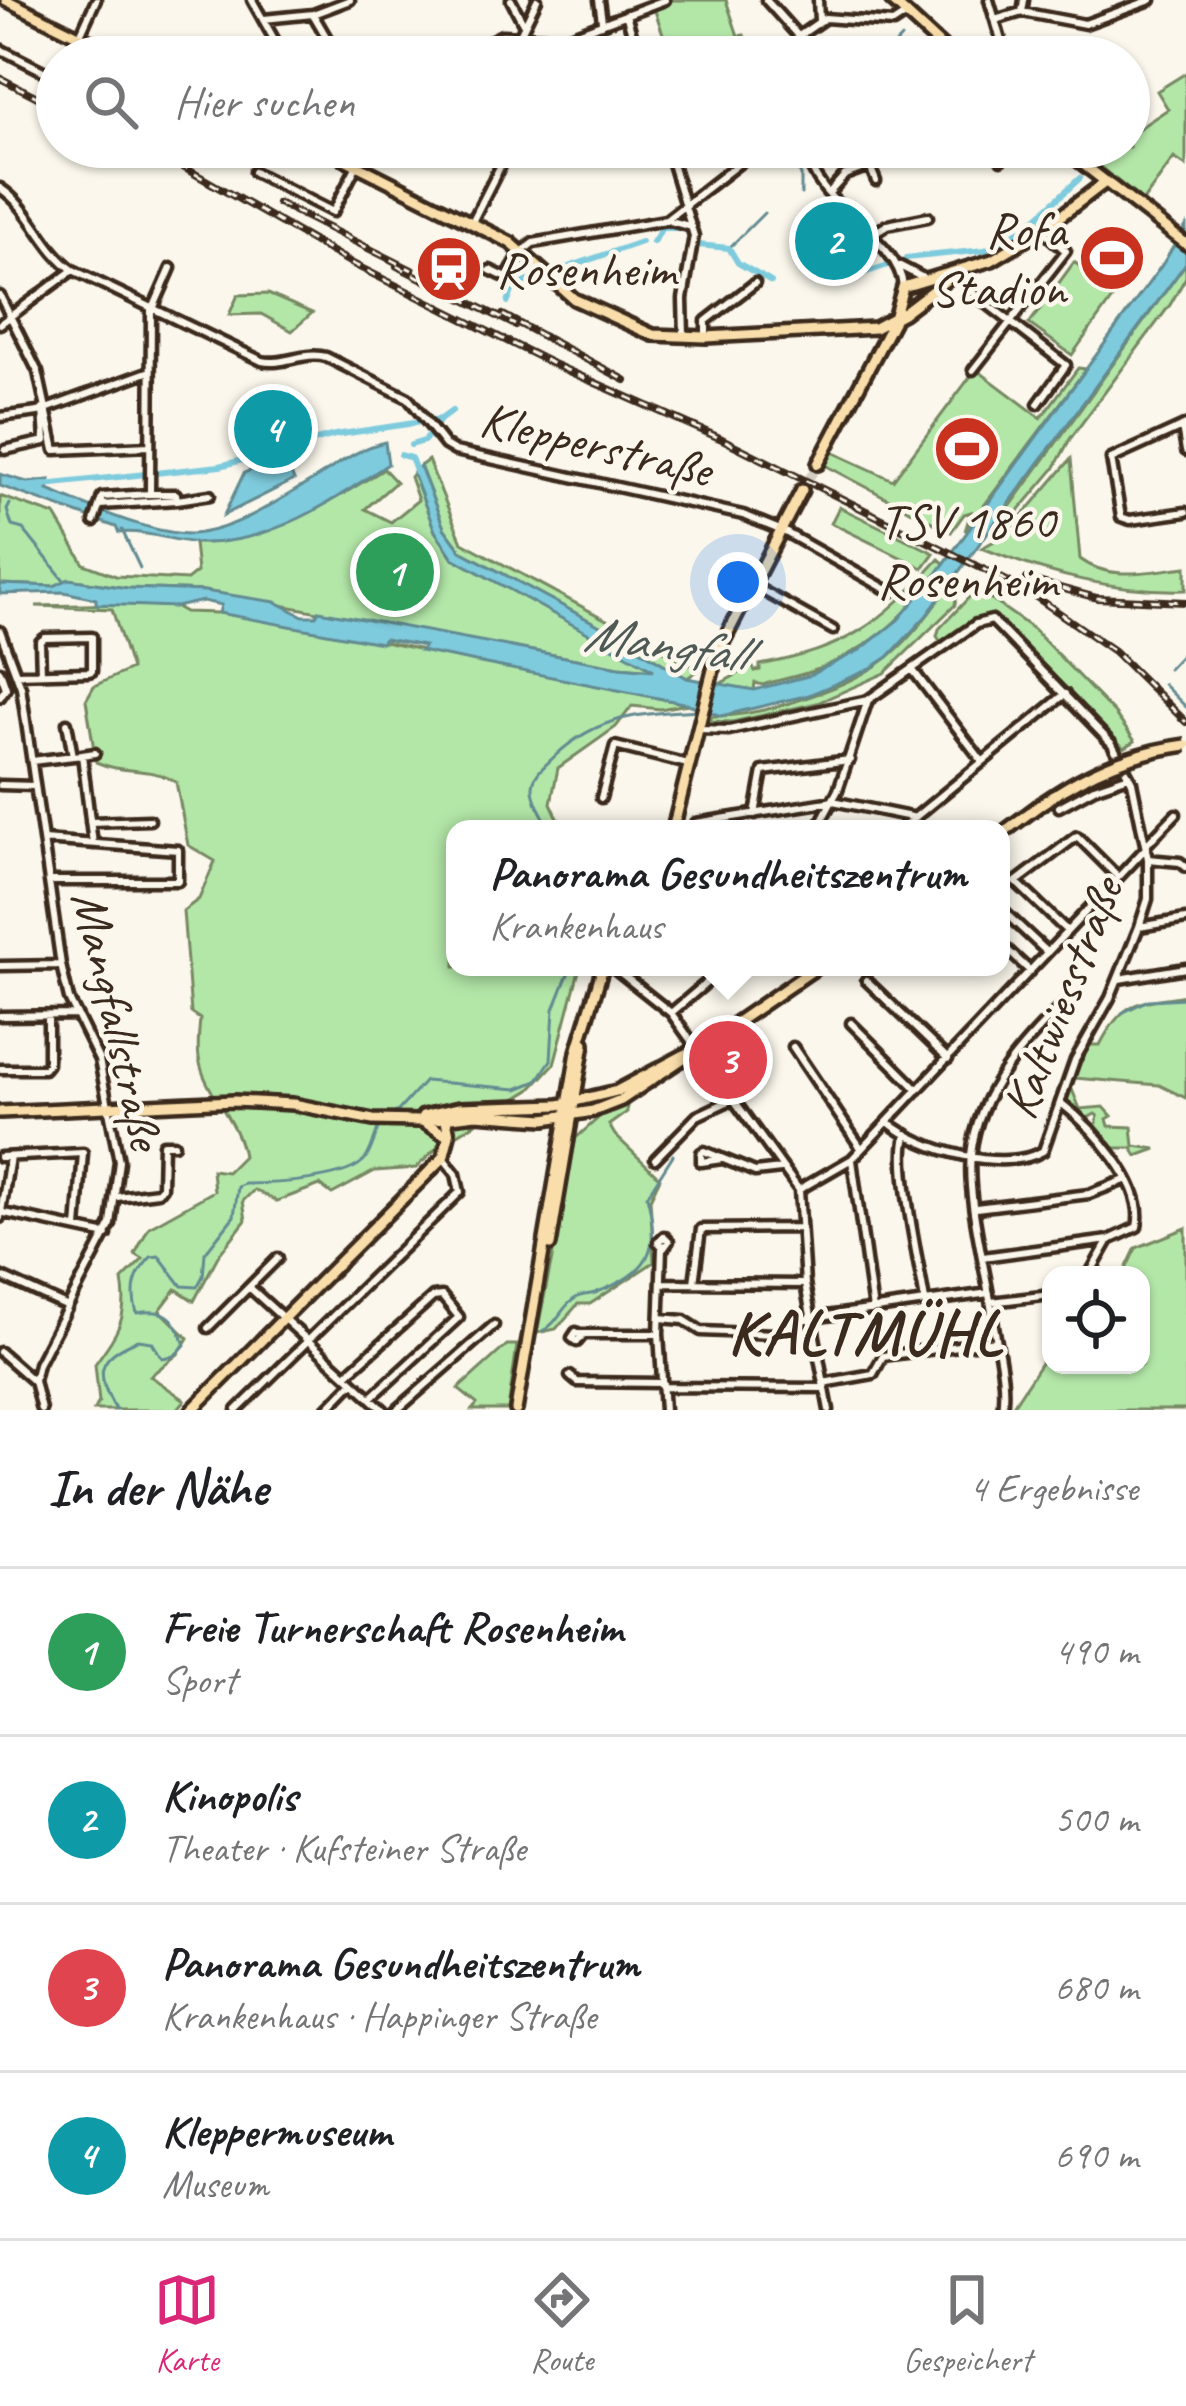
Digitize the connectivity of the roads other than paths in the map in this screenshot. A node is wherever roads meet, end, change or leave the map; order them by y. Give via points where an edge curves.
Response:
1 (6, 0) edge
2 (96, 0) edge
3 (252, 0) edge
4 (350, 0) edge
5 (512, 0) edge
6 (537, 0) edge
7 (599, 0) edge
8 (665, 0) edge
9 (766, 0) edge
10 (818, 0) edge
11 (890, 0) edge
12 (989, 0) edge
13 (1024, 0) edge
14 (1151, 0) edge
15 (1022, 12) junction
16 (314, 14) junction
17 (626, 14) junction
18 (905, 15) junction
19 (264, 19) junction
20 (995, 20) junction
21 (602, 21) junction
22 (819, 21) junction
23 (523, 23) junction
24 (520, 35) junction
25 (78, 36) edge
26 (80, 36) edge
27 (273, 36) edge
28 (326, 36) edge
29 (499, 36) edge
30 (535, 36) edge
31 (568, 36) edge
32 (633, 36) edge
33 (800, 36) joint
34 (929, 36) edge
35 (1000, 36) edge
36 (0, 49) edge
37 (36, 67) edge
38 (355, 168) edge
39 (363, 168) edge
40 (499, 168) edge
41 (674, 168) edge
42 (733, 168) edge
43 (811, 168) edge
44 (861, 168) edge
45 (869, 168) edge
46 (1083, 168) edge
47 (1085, 168) edge
48 (254, 172) dead end
49 (876, 182) dead end
50 (1104, 183) junction
51 (0, 188) edge
52 (830, 193) junction
53 (1084, 199) junction
54 (685, 205) junction
55 (928, 217) dead end
56 (666, 220) junction
57 (472, 222) junction
58 (692, 227) junction
59 (1042, 230) junction
60 (869, 236) junction
61 (1186, 244) edge
62 (520, 254) junction
63 (899, 266) junction
64 (172, 268) dead end
65 (73, 270) junction
66 (490, 270) dead end
67 (957, 272) junction
68 (755, 283) dead end
69 (928, 286) junction
70 (903, 291) junction
71 (0, 296) edge
72 (152, 309) junction
73 (11, 317) junction
74 (895, 318) junction
75 (1010, 322) junction
76 (0, 324) edge
77 (867, 329) junction
78 (887, 335) junction
79 (706, 337) junction
80 (684, 338) junction
81 (880, 347) junction
82 (973, 370) dead end
83 (150, 371) junction
84 (1038, 404) dead end
85 (46, 408) junction
86 (0, 417) edge
87 (1184, 426) edge
88 (150, 446) junction
89 (5, 450) dead end
90 (1186, 451) edge
91 (818, 464) tunnel mouth
92 (802, 490) tunnel mouth
93 (150, 494) junction
94 (210, 495) dead end
95 (177, 500) junction
96 (99, 506) junction
97 (1186, 512) edge
98 (94, 522) dead end
99 (766, 524) junction
100 (781, 530) junction
101 (774, 543) junction
102 (751, 584) junction
103 (891, 592) dead end
104 (833, 629) dead end
105 (0, 631) edge
106 (912, 669) junction
107 (0, 671) edge
108 (41, 673) junction
109 (17, 675) junction
110 (5, 682) junction
111 (1065, 694) junction
112 (0, 697) edge
113 (868, 700) junction
114 (68, 723) dead end
115 (700, 725) junction
116 (1186, 745) edge
117 (95, 753) dead end
118 (77, 755) junction
119 (850, 760) junction
120 (32, 761) junction
121 (982, 761) junction
122 (691, 764) junction
123 (1129, 776) junction
124 (0, 785) edge
125 (35, 786) junction
126 (601, 798) dead end
127 (833, 801) junction
128 (1059, 807) dead end
129 (755, 814) junction
130 (1176, 814) dead end
131 (916, 818) junction
132 (150, 820) dead end
133 (675, 820) edge
134 (716, 820) edge
135 (822, 820) edge
136 (913, 820) edge
137 (90, 822) junction
138 (1010, 827) edge
139 (43, 840) junction
140 (93, 844) junction
141 (1146, 847) junction
142 (1148, 859) junction
143 (1186, 867) edge
144 (1117, 876) junction
145 (49, 881) junction
146 (1010, 917) edge
147 (1186, 919) edge
148 (1139, 927) junction
149 (1066, 930) junction
150 (1047, 952) junction
151 (1010, 953) edge
152 (61, 965) junction
153 (0, 966) edge
154 (1186, 968) edge
155 (1029, 971) junction
156 (600, 976) edge
157 (625, 976) edge
158 (714, 976) edge
159 (804, 976) edge
160 (1118, 979) junction
161 (866, 980) dead end
162 (1073, 995) dead end
163 (671, 1013) junction
164 (0, 1016) edge
165 (48, 1016) junction
166 (77, 1016) junction
167 (851, 1023) dead end
168 (685, 1032) junction
169 (713, 1039) junction
170 (793, 1047) dead end
171 (697, 1048) junction
172 (948, 1058) junction
173 (0, 1069) edge
174 (575, 1082) junction
175 (918, 1090) junction
176 (733, 1099) junction
177 (599, 1103) junction
178 (1061, 1103) junction
179 (110, 1107) junction
180 (571, 1109) junction
181 (0, 1112) edge
182 (544, 1113) junction
183 (468, 1114) junction
184 (443, 1115) junction
185 (402, 1121) junction
186 (422, 1121) junction
187 (888, 1122) junction
188 (907, 1134) junction
189 (567, 1135) junction
190 (447, 1137) junction
191 (174, 1144) dead end
192 (861, 1149) junction
193 (0, 1156) edge
194 (10, 1156) junction
195 (970, 1157) junction
196 (442, 1158) junction
197 (655, 1159) dead end
198 (722, 1159) dead end
199 (852, 1159) junction
200 (781, 1168) junction
201 (1126, 1180) junction
202 (799, 1190) junction
203 (117, 1197) junction
204 (976, 1208) junction
205 (1, 1214) edge
206 (76, 1228) junction
207 (801, 1228) junction
208 (106, 1235) junction
209 (1109, 1240) junction
210 (662, 1248) dead end
211 (983, 1256) junction
212 (278, 1258) dead end
213 (1094, 1266) edge
214 (0, 1276) edge
215 (663, 1282) junction
216 (694, 1283) junction
217 (806, 1284) junction
218 (249, 1287) junction
219 (1042, 1295) edge
220 (990, 1298) junction
221 (925, 1301) junction
222 (66, 1306) junction
223 (873, 1310) junction
224 (282, 1317) junction
225 (660, 1318) junction
226 (812, 1320) junction
227 (494, 1325) dead end
228 (208, 1328) dead end
229 (582, 1334) dead end
230 (659, 1334) junction
231 (306, 1339) junction
232 (996, 1340) junction
233 (0, 1352) edge
234 (570, 1376) dead end
235 (350, 1378) junction
236 (34, 1381) junction
237 (663, 1385) junction
238 (824, 1385) junction
239 (371, 1398) junction
240 (41, 1410) edge
241 (192, 1410) edge
242 (237, 1410) edge
243 (326, 1410) edge
244 (385, 1410) edge
245 (397, 1410) edge
246 (518, 1410) edge
247 (664, 1410) edge
248 (829, 1410) edge
249 (1002, 1410) edge

1 - 25 main road
2 - 26 street
3 - 19 street
4 - 16 street
5 - 23 street
6 - 23 street
7 - 21 street
8 - 17 street
9 - 33 street
10 - 22 street
11 - 18 main road
12 - 20 street
13 - 15 street
14 - 15 street via 1085,24
15 - 20 street
16 - 19 street
16 - 28 street
17 - 21 street
17 - 32 street
18 - 22 street via 893,23
18 - 34 main road
19 - 27 street
20 - 35 street
21 - 31 street
22 - 33 street
23 - 24 street
24 - 29 street
24 - 30 street
36 - 37 street
38 - 48 street via 333,212
39 - 57 main road
40 - 57 street
41 - 54 street
42 - 54 street
43 - 52 street
44 - 52 street
45 - 49 street
46 - 53 main road via 1090,183
47 - 50 main road
50 - 53 main road
50 - 61 main road
51 - 65 street
52 - 60 street
53 - 59 main road
54 - 56 street
54 - 58 street
55 - 60 street
56 - 58 street
56 - 62 street via 533,243
57 - 62 main road
58 - 80 street
59 - 67 main road
59 - 75 street via 1066,250
60 - 63 street
62 - 66 street via 507,278
62 - 80 main road via 581,304 653,335
63 - 69 street
63 - 70 street
64 - 72 street
65 - 72 street, Klepperstraße
65 - 73 street
67 - 69 main road
67 - 75 street
68 - 79 street via 706,321
69 - 70 main road
69 - 74 main road
70 - 74 main road
71 - 73 street
72 - 83 street
72 - 99 street, Klepperstraße via 268,364 320,355 409,398 445,445 468,456
73 - 76 street
73 - 85 street
74 - 77 main road
74 - 78 main road
75 - 82 street
75 - 84 street via 1066,365
77 - 78 main road
77 - 79 main road
77 - 81 main road
78 - 81 main road
79 - 80 main road
81 - 91 main road
83 - 85 street
83 - 88 street
85 - 86 street
85 - 88 street via 55,450
85 - 89 street via 45,441
87 - 90 street
87 - 97 street via 1111,458 1124,518
88 - 93 street
92 - 100 main road
93 - 95 street
93 - 96 street via 102,497
94 - 95 street
95 - 96 street
96 - 98 street
99 - 100 street, Klepperstraße
99 - 101 street
100 - 101 main road
100 - 103 street, Klepperstraße
101 - 102 main road
102 - 104 street
102 - 115 main road via 727,629
105 - 109 street, Mangfallstraße
106 - 111 street, Kaltwiesstraße via 992,620
106 - 113 street
106 - 121 street
107 - 110 street
108 - 108 street via 92,671 92,637 45,638
108 - 109 street
109 - 110 street
109 - 120 street, Mangfallstraße
110 - 112 street
111 - 121 street
111 - 123 street, Kaltwiesstraße via 1107,738
113 - 115 street via 729,730
113 - 119 street
114 - 118 street
115 - 122 main road
116 - 138 main road, bridge via 1103,767
117 - 118 street
118 - 120 street
118 - 137 street
119 - 127 street
119 - 129 street via 763,770
120 - 125 street, Mangfallstraße
121 - 131 street
122 - 126 street via 615,746
122 - 133 main road
123 - 128 street
123 - 141 street, Kaltwiesstraße
124 - 125 street
125 - 139 street, Mangfallstraße
127 - 129 street
127 - 131 street
127 - 135 street
129 - 134 street
130 - 141 street
131 - 136 street
132 - 137 street
137 - 140 street
139 - 140 street
139 - 145 street, Mangfallstraße
140 - 145 street via 178,850 178,881
141 - 142 street, Kaltwiesstraße
141 - 144 street
142 - 143 street
142 - 148 street, Kaltwiesstraße
144 - 149 street
144 - 149 street via 1076,836 1016,882
145 - 152 street, Mangfallstraße
146 - 150 street
147 - 148 street
148 - 160 street, Kaltwiesstraße
149 - 150 street
150 - 155 street
151 - 155 street
152 - 153 street
152 - 166 street, Mangfallstraße
154 - 160 street
155 - 172 street
156 - 174 main road
157 - 163 street
158 - 163 street
159 - 169 main road
160 - 178 street, Kaltwiesstraße
161 - 172 street
162 - 195 street via 995,1083
163 - 168 street
164 - 165 street
165 - 166 street
165 - 173 street via 44,1069
166 - 179 street, Mangfallstraße
167 - 175 street
168 - 169 street
168 - 171 street
169 - 171 main road
170 - 192 street
171 - 176 street
171 - 177 main road via 639,1090
172 - 175 street
174 - 177 main road
174 - 180 main road
174 - 182 main road
175 - 187 street
176 - 197 street via 692,1119
176 - 200 street
177 - 180 main road
177 - 189 main road
178 - 195 street, Kaltwiesstraße via 1043,1151 1019,1161
178 - 201 street via 1101,1141
179 - 181 main road
179 - 185 main road via 263,1102
179 - 203 street, Mangfallstraße
180 - 182 main road
180 - 189 main road
182 - 183 main road
182 - 184 main road
182 - 189 main road
183 - 184 main road
183 - 190 main road
184 - 185 main road
184 - 186 main road
184 - 190 main road
185 - 186 main road
186 - 190 main road
187 - 188 street, Kaltwiesstraße
187 - 192 street
188 - 195 street, Kaltwiesstraße
188 - 221 street via 905,1174
189 - 246 main road
190 - 196 main road
191 - 203 street via 163,1144 158,1192
192 - 199 street
193 - 194 street
194 - 205 street
194 - 206 street via 83,1153
195 - 204 street
196 - 224 main road
196 - 231 street via 460,1192
198 - 200 street via 755,1172
199 - 202 street
199 - 223 street
200 - 202 street
201 - 204 street via 1089,1194
201 - 209 street via 1139,1220
202 - 207 street
203 - 208 street, Mangfallstraße
204 - 211 street
205 - 206 street
206 - 208 street
207 - 216 street via 701,1229
207 - 217 street
208 - 222 street, Mangfallstraße
209 - 211 street
209 - 213 street
210 - 215 street
211 - 220 street
212 - 218 street
214 - 222 street
215 - 216 street
215 - 225 street
216 - 217 street
217 - 226 street
218 - 224 street
218 - 228 street
219 - 220 street
220 - 221 street
220 - 232 street
221 - 223 street
222 - 236 street, Mangfallstraße
223 - 226 street
224 - 231 street
224 - 241 main road
225 - 226 street via 700,1331 776,1334 791,1321
225 - 230 street
226 - 238 street
227 - 245 street
229 - 230 street
230 - 237 street
231 - 235 street
231 - 242 street
232 - 238 street via 883,1356 873,1374
232 - 249 street
233 - 236 street
234 - 237 street
235 - 239 street
235 - 239 street via 442,1296 459,1317
235 - 243 street
236 - 240 street
237 - 238 street
237 - 247 street
238 - 248 street
239 - 244 street

